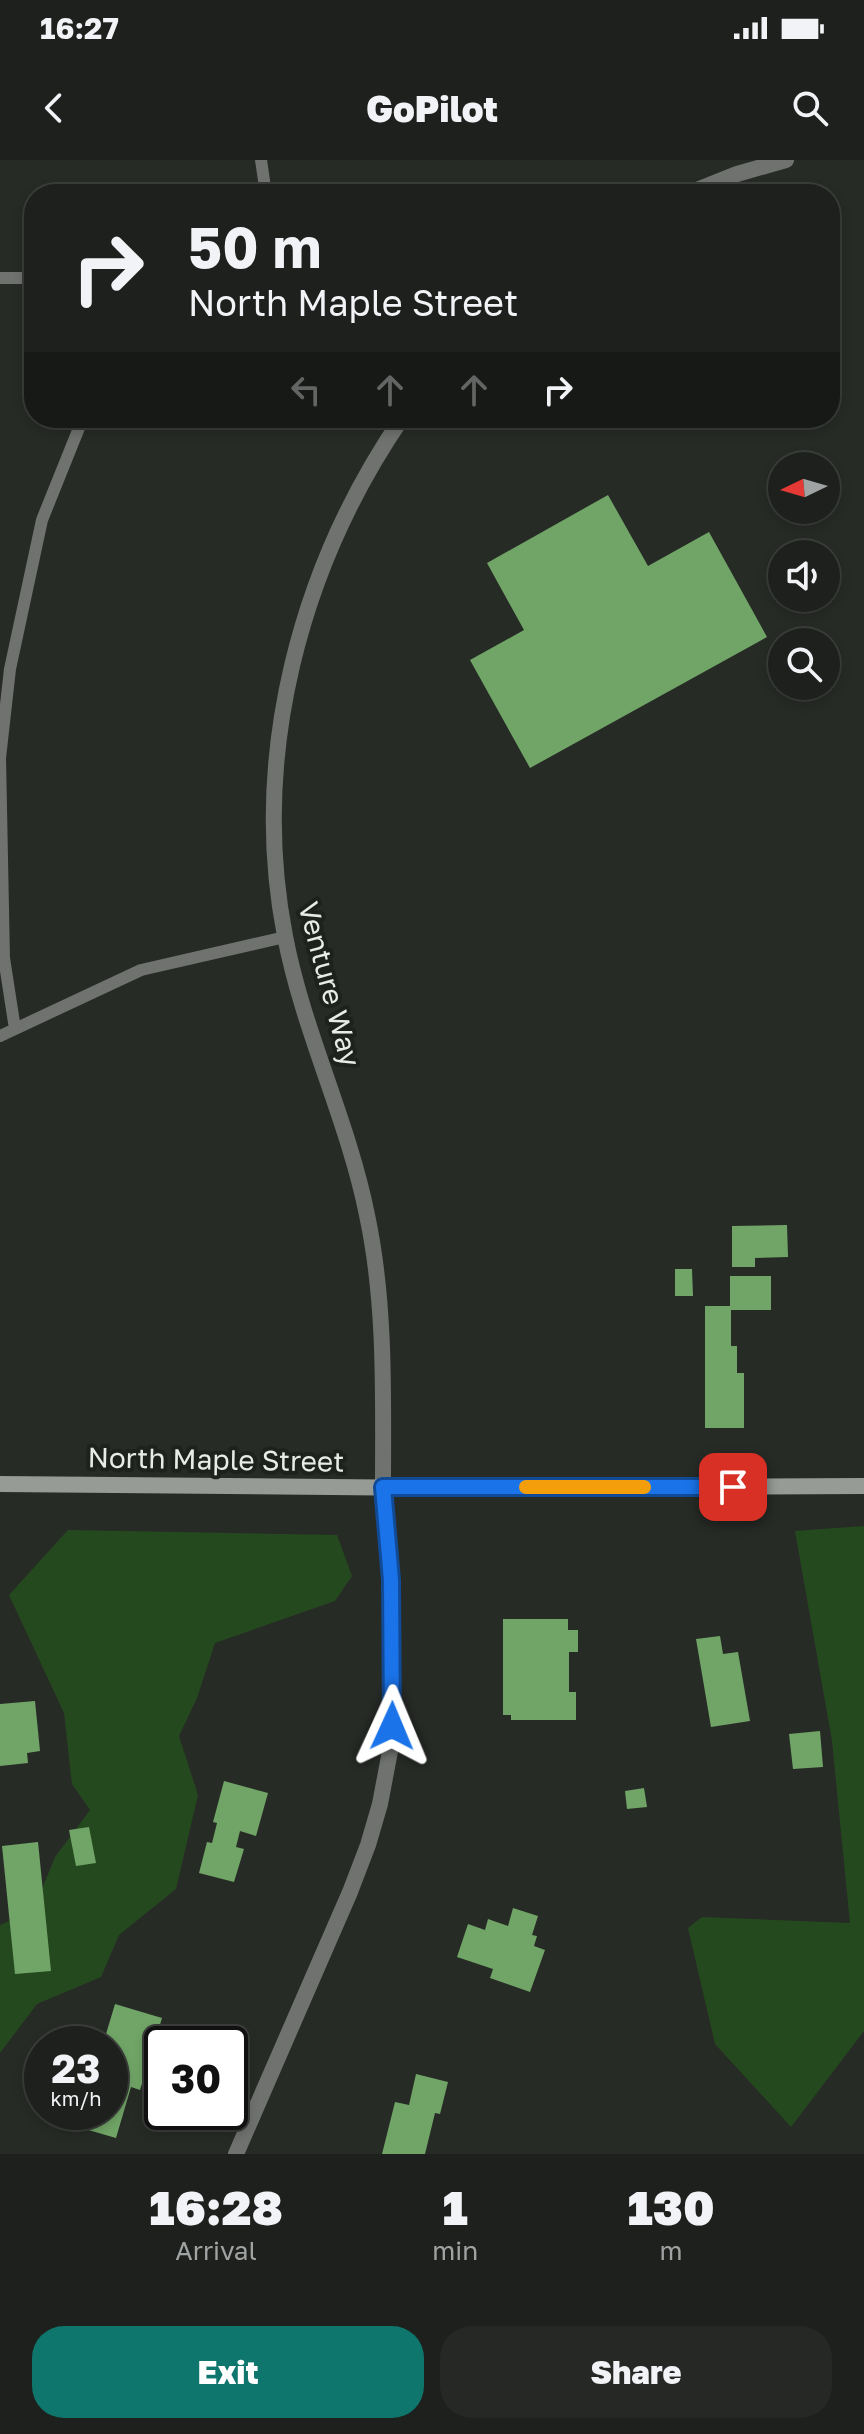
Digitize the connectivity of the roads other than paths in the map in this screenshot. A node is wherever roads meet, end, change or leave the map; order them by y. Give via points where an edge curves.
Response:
1 (261, 160) edge
2 (786, 160) edge
3 (263, 184) edge
4 (712, 184) edge
5 (0, 278) edge
6 (24, 278) edge
7 (79, 428) edge
8 (395, 428) edge
9 (285, 937) junction
10 (15, 1029) junction
11 (0, 1036) edge
12 (0, 1484) edge
13 (864, 1486) edge
14 (383, 1487) junction
15 (236, 2154) edge

1 - 3 lane
2 - 4 street
5 - 6 lane
7 - 10 lane via 42,520 10,669 2,743 4,958
8 - 9 street, Venture Way via 342,519 291,669 275,770 273,821
9 - 10 lane via 141,970
9 - 14 street, Venture Way via 367,1215 380,1326
10 - 11 lane
12 - 14 main road, North Maple Street
13 - 14 main road, North Maple Street
14 - 15 street, Venture Way via 393,1706 380,1804 350,1892

